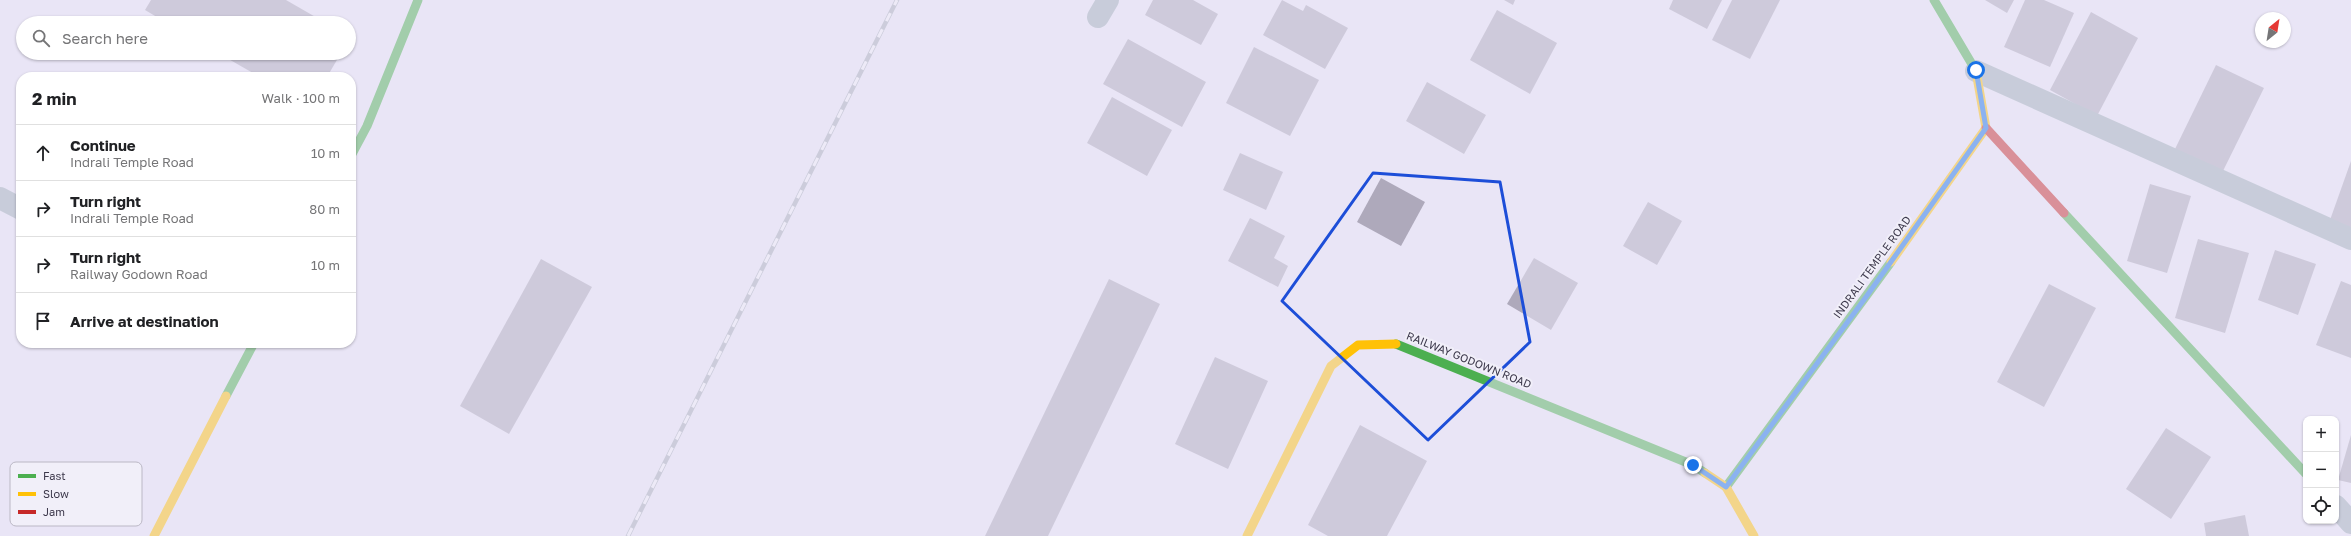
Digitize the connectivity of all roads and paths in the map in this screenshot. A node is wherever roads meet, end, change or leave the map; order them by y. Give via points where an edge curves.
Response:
1 (418, 0) edge
2 (1934, 0) edge
3 (1976, 70) junction
4 (1986, 128) junction
5 (356, 147) edge
6 (0, 198) edge
7 (16, 206) edge
8 (2351, 239) edge
9 (251, 348) edge
10 (2303, 471) edge
11 (1726, 487) junction
12 (2339, 509) edge
13 (2351, 523) edge
14 (154, 536) edge
15 (1247, 536) edge
16 (1754, 536) edge

1 - 5 street via 367,126
2 - 3 street
3 - 4 street
3 - 8 street
4 - 10 street
4 - 11 street, INDRALI TEMPLE ROAD
6 - 7 street
9 - 14 street
11 - 15 street, RAILWAY GODOWN ROAD via 1693,465 1399,344 1358,345 1331,366
11 - 16 street
12 - 13 street

